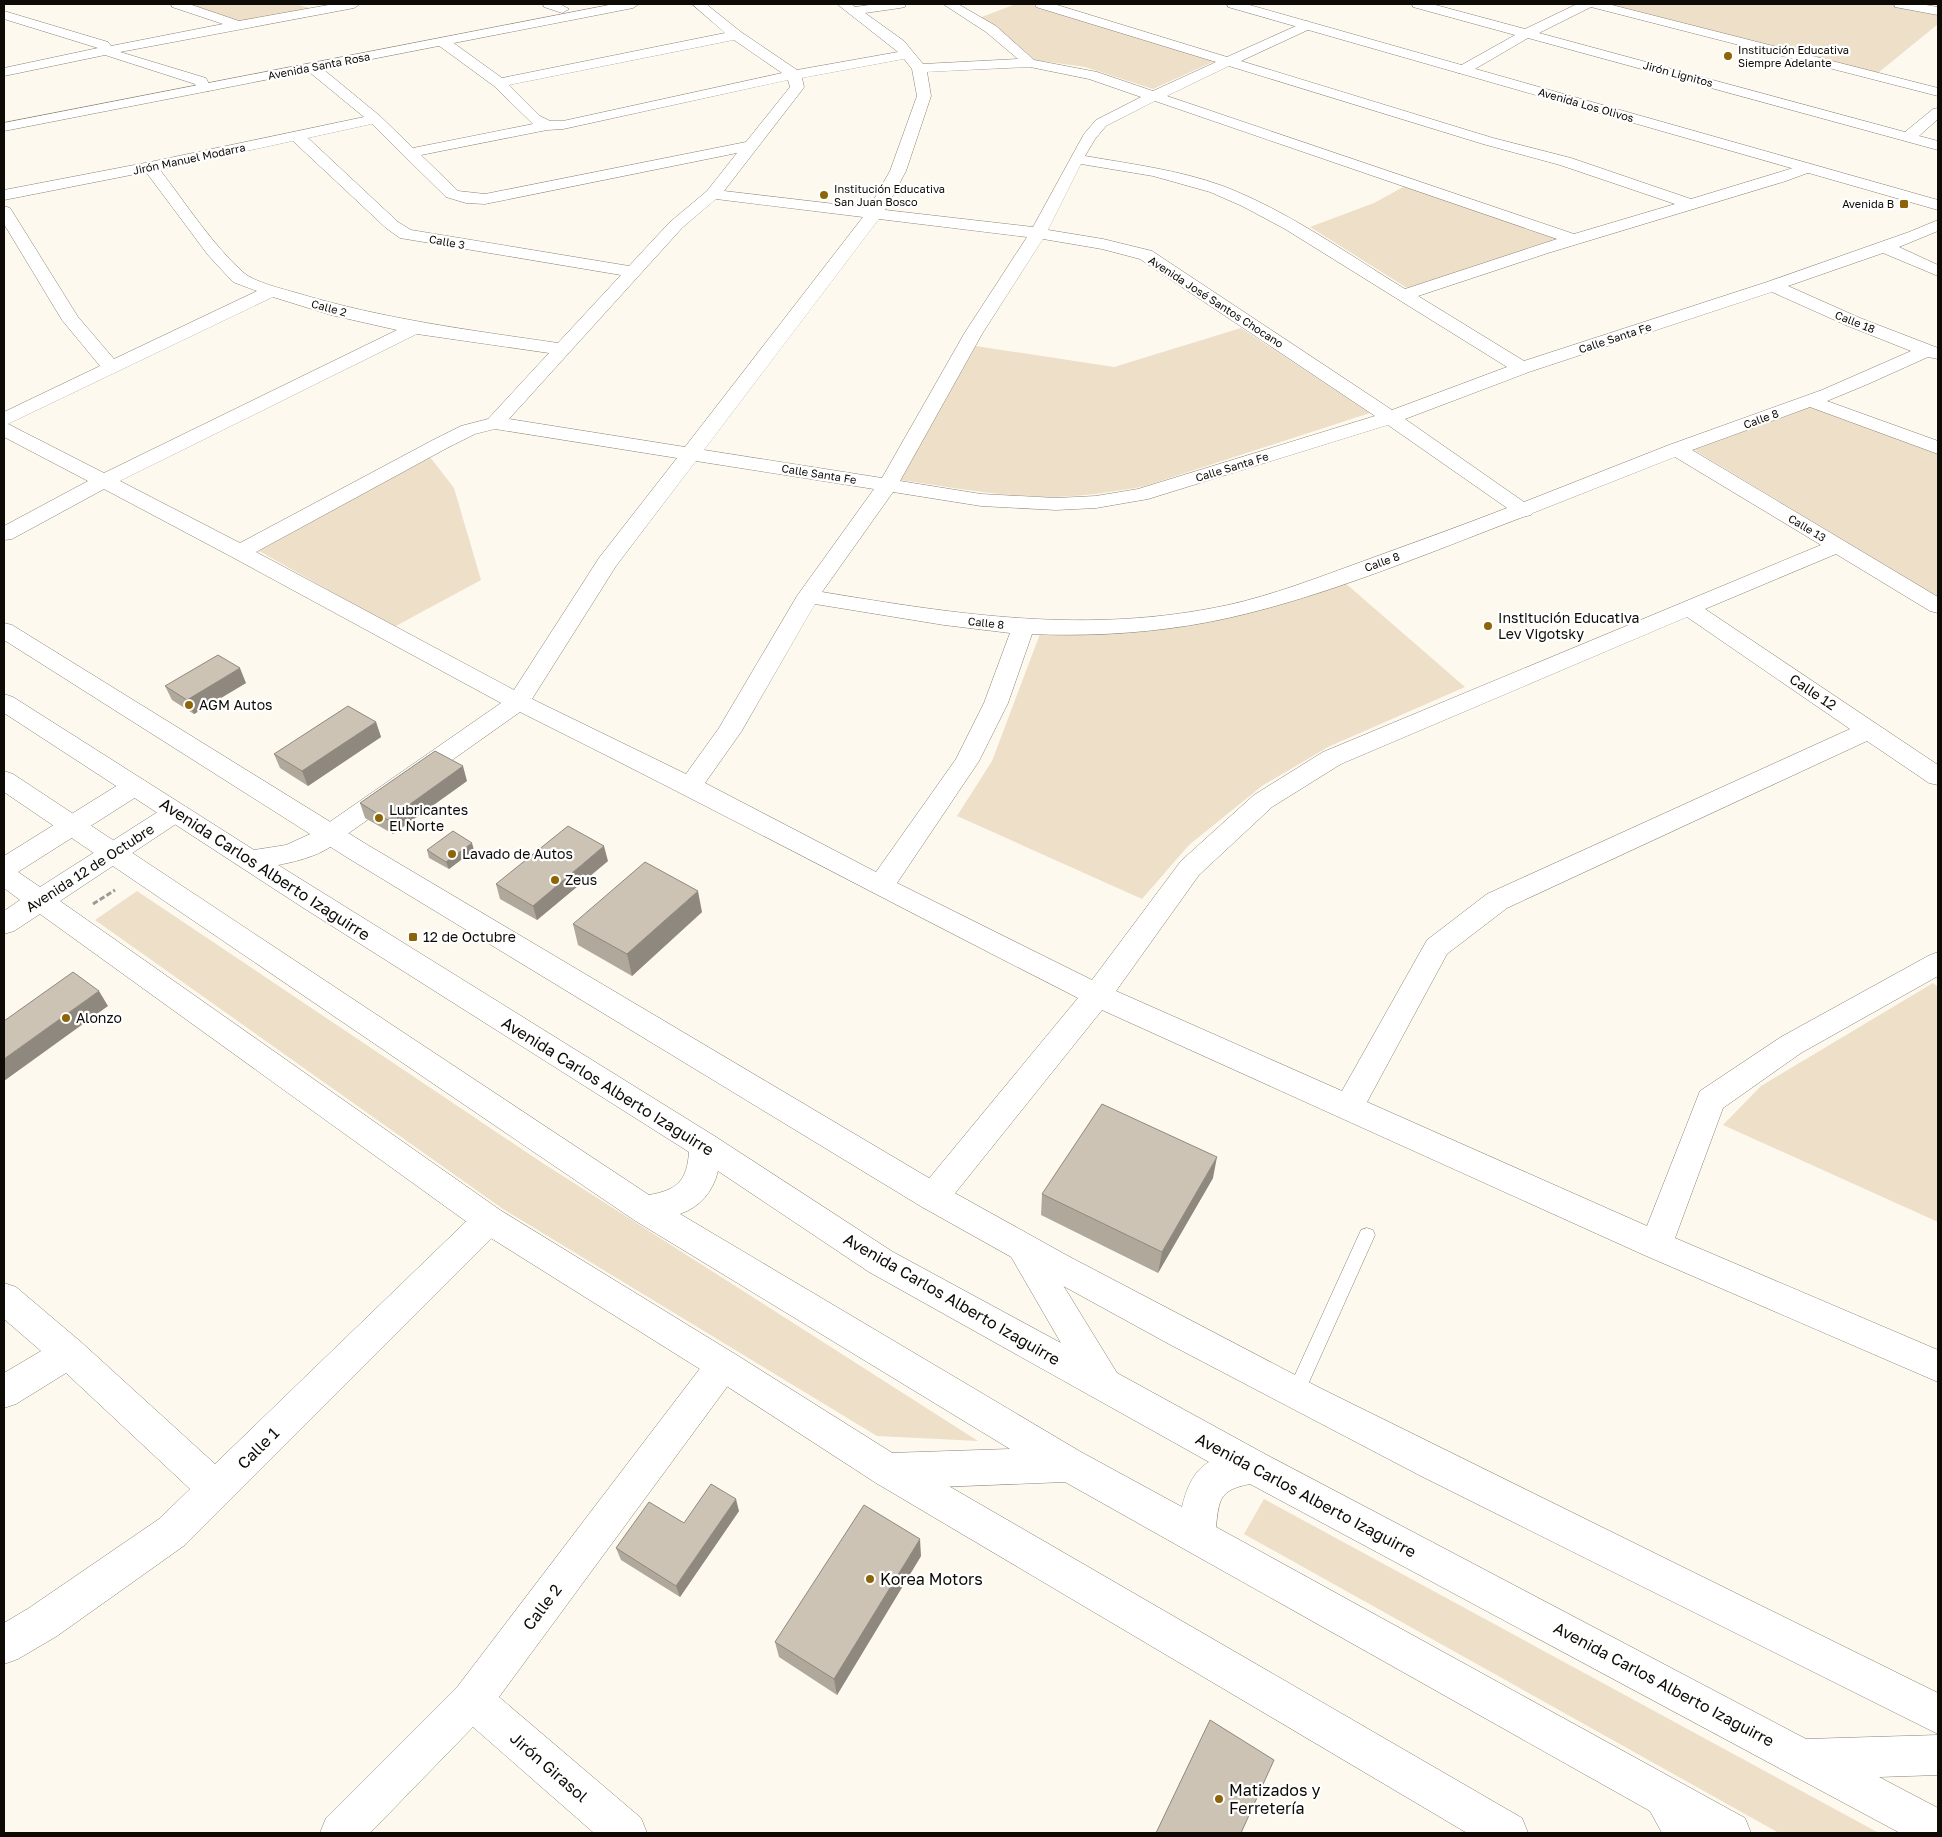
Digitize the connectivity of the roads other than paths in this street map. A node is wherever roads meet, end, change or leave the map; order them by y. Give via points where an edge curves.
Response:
1 (177, 4) edge
2 (304, 4) edge
3 (354, 4) edge
4 (588, 4) edge
5 (633, 4) edge
6 (698, 4) edge
7 (900, 4) edge
8 (948, 4) edge
9 (1041, 4) edge
10 (1233, 4) edge
11 (1423, 4) edge
12 (1587, 4) edge
13 (1594, 4) edge
14 (1900, 4) edge
15 (556, 6) edge
16 (848, 8) edge
17 (324, 10) junction
18 (1938, 11) edge
19 (4, 15) edge
20 (236, 25) junction
21 (1307, 25) junction
22 (1528, 33) junction
23 (736, 35) junction
24 (443, 42) junction
25 (109, 50) junction
26 (913, 61) junction
27 (1230, 61) junction
28 (1030, 62) junction
29 (313, 68) junction
30 (1463, 70) junction
31 (4, 72) edge
32 (794, 75) junction
33 (499, 83) junction
34 (202, 85) junction
35 (1938, 92) edge
36 (1153, 96) junction
37 (1938, 112) edge
38 (375, 119) junction
39 (4, 120) edge
40 (547, 126) junction
41 (4, 127) edge
42 (297, 136) junction
43 (1908, 138) junction
44 (749, 146) junction
45 (1938, 146) edge
46 (409, 153) junction
47 (1076, 159) junction
48 (150, 167) junction
49 (1808, 168) junction
50 (713, 194) junction
51 (4, 195) edge
52 (1938, 204) edge
53 (1692, 205) junction
54 (4, 211) edge
55 (874, 214) junction
56 (1938, 225) edge
57 (1038, 234) junction
58 (1575, 240) junction
59 (1884, 247) junction
60 (1938, 271) edge
61 (634, 272) junction
62 (1773, 286) junction
63 (272, 291) junction
64 (1404, 295) junction
65 (415, 328) junction
66 (562, 349) junction
67 (1933, 352) edge
68 (112, 368) junction
69 (1522, 368) junction
70 (1810, 401) junction
71 (1390, 418) junction
72 (4, 419) edge
73 (495, 423) junction
74 (4, 429) edge
75 (1938, 448) edge
76 (1676, 449) junction
77 (691, 453) junction
78 (104, 481) junction
79 (888, 485) junction
80 (1524, 511) junction
81 (4, 534) edge
82 (1836, 546) junction
83 (240, 552) junction
84 (808, 596) junction
85 (1938, 606) edge
86 (1688, 608) junction
87 (1023, 626) junction
88 (4, 630) edge
89 (4, 702) edge
90 (518, 702) junction
91 (1870, 730) junction
92 (1938, 777) edge
93 (4, 780) edge
94 (135, 786) junction
95 (690, 786) junction
96 (176, 812) junction
97 (72, 825) junction
98 (330, 834) junction
99 (114, 853) junction
100 (250, 860) junction
101 (4, 868) edge
102 (4, 875) edge
103 (880, 886) junction
104 (41, 901) junction
105 (4, 924) edge
106 (1938, 963) edge
107 (1097, 995) junction
108 (1348, 1108) junction
109 (704, 1146) junction
110 (933, 1197) junction
111 (645, 1210) junction
112 (488, 1220) junction
113 (1367, 1235) dead end
114 (1656, 1246) junction
115 (1022, 1248) junction
116 (4, 1298) edge
117 (69, 1353) junction
118 (723, 1366) junction
119 (1938, 1366) edge
120 (1104, 1386) junction
121 (4, 1392) edge
122 (1295, 1394) junction
123 (1068, 1464) junction
124 (1252, 1466) junction
125 (889, 1471) junction
126 (216, 1489) junction
127 (1197, 1537) junction
128 (4, 1644) edge
129 (472, 1700) junction
130 (1938, 1714) edge
131 (1938, 1755) edge
132 (1805, 1759) junction
133 (1665, 1796) junction
134 (1938, 1831) edge
135 (341, 1833) edge
136 (626, 1833) edge
137 (1506, 1833) edge
138 (1686, 1833) edge
139 (1730, 1833) edge

1 - 20 street
2 - 17 street
3 - 17 street
4 - 15 street, Avenida Santa Rosa
5 - 24 street, Avenida Santa Rosa
6 - 23 street
7 - 16 street
8 - 28 street via 998,34
9 - 27 street
10 - 21 street, Avenida Los Olivos
11 - 22 street, Jirón Lignitos
12 - 22 street
13 - 35 street
14 - 18 street
15 - 34 street, Avenida Santa Rosa
16 - 26 street via 885,33
17 - 20 street
19 - 25 street via 103,45
20 - 25 street
21 - 27 street
21 - 30 street, Avenida Los Olivos
22 - 30 street
22 - 43 street, Jirón Lignitos
23 - 32 street
23 - 33 street
24 - 29 street, Avenida Santa Rosa
24 - 33 street
25 - 31 street
25 - 34 street
26 - 28 street
26 - 32 street via 878,61
26 - 55 street via 924,96 898,171
27 - 36 street
27 - 53 street via 1488,141 1538,153
28 - 36 street via 1092,74
29 - 34 street, Avenida Santa Rosa
29 - 38 street
30 - 49 street, Avenida Los Olivos
32 - 40 street
32 - 44 street via 797,87
33 - 40 street via 535,119
34 - 39 street, Avenida Santa Rosa
34 - 41 street, Avenida Santa Rosa
36 - 47 street via 1101,123
36 - 58 street
37 - 43 street
38 - 42 street, Jirón Manuel Modarra
38 - 46 street
40 - 46 street
42 - 48 street, Jirón Manuel Modarra
42 - 61 street, Calle 3 via 392,225 406,234
43 - 45 street, Jirón Lignitos
44 - 46 street via 485,198 452,194
44 - 50 street
47 - 57 street
47 - 64 street via 1154,172 1216,189 1291,226
48 - 51 street, Jirón Manuel Modarra
48 - 63 street, Calle 2 via 214,251 239,278
49 - 52 street, Avenida Los Olivos
49 - 53 street
50 - 55 street, Avenida José Santos Chocano
50 - 61 street via 676,225
53 - 58 street
54 - 68 street via 71,320
55 - 57 street, Avenida José Santos Chocano
55 - 77 street
56 - 59 street, Calle Santa Fe
57 - 71 street, Avenida José Santos Chocano via 1103,244 1146,255
57 - 79 street via 973,334
58 - 64 street
59 - 60 street
59 - 62 street, Calle Santa Fe
61 - 66 street
62 - 67 street, Calle 18
62 - 69 street, Calle Santa Fe
63 - 65 street, Calle 2 via 337,311
63 - 68 street
64 - 69 street
65 - 66 street, Calle 2
65 - 78 street
66 - 73 street
67 - 70 street, Calle 8
68 - 72 street
69 - 71 street, Calle Santa Fe
70 - 75 street
70 - 76 street, Calle 8
71 - 79 street, Calle Santa Fe via 1141,495 1096,502 1000,501
71 - 80 street, Avenida José Santos Chocano
73 - 77 street, Calle Santa Fe
73 - 83 street via 468,430 440,444
74 - 78 street
76 - 80 street, Calle 8
76 - 82 street, Calle 13
77 - 79 street, Calle Santa Fe
77 - 90 street via 607,563
78 - 81 street
78 - 83 street
79 - 84 street
80 - 87 street, Calle 8 via 1327,582 1206,616 1144,624
82 - 85 street, Calle 13
82 - 86 street
83 - 90 street
84 - 87 street, Calle 8 via 939,618
84 - 95 street via 729,732
86 - 91 street, Calle 12
86 - 107 street via 1332,758 1263,801 1190,868
87 - 103 street via 996,703 968,761
88 - 98 street
89 - 94 street, Avenida Carlos Alberto Izaguirre
90 - 95 street
90 - 98 street
91 - 92 street, Calle 12
91 - 108 street via 1497,901 1437,947
93 - 97 street
94 - 96 street, Avenida Carlos Alberto Izaguirre
94 - 97 street
95 - 103 street
96 - 99 street, Avenida 12 de Octubre
96 - 100 street, Avenida Carlos Alberto Izaguirre
97 - 99 street
97 - 101 street
98 - 100 street via 294,854
98 - 110 street
99 - 104 street, Avenida 12 de Octubre
99 - 111 street
100 - 109 street, Avenida Carlos Alberto Izaguirre
102 - 104 street
103 - 107 street
104 - 105 street, Avenida 12 de Octubre
104 - 112 street
106 - 114 street via 1791,1045 1711,1100
107 - 108 street
107 - 110 street
108 - 114 street
109 - 111 street via 704,1167 700,1180 690,1192 663,1207
109 - 120 street, Avenida Carlos Alberto Izaguirre via 880,1262
110 - 115 street
111 - 123 street
112 - 118 street
112 - 126 street, Calle 1
113 - 122 lane
114 - 119 street
115 - 120 street
115 - 122 street
116 - 117 street
117 - 121 street
117 - 126 street
118 - 125 street
118 - 129 street, Calle 2
120 - 124 street, Avenida Carlos Alberto Izaguirre
122 - 130 street
123 - 125 street
123 - 127 street
124 - 127 street via 1229,1470 1215,1478 1205,1491 1199,1508
124 - 132 street, Avenida Carlos Alberto Izaguirre
125 - 137 street
126 - 128 street, Calle 1 via 172,1532 43,1622
127 - 133 street
129 - 135 street, Calle 2
129 - 136 street, Jirón Girasol
131 - 132 street
132 - 134 street, Avenida Carlos Alberto Izaguirre
133 - 138 street
133 - 139 street

